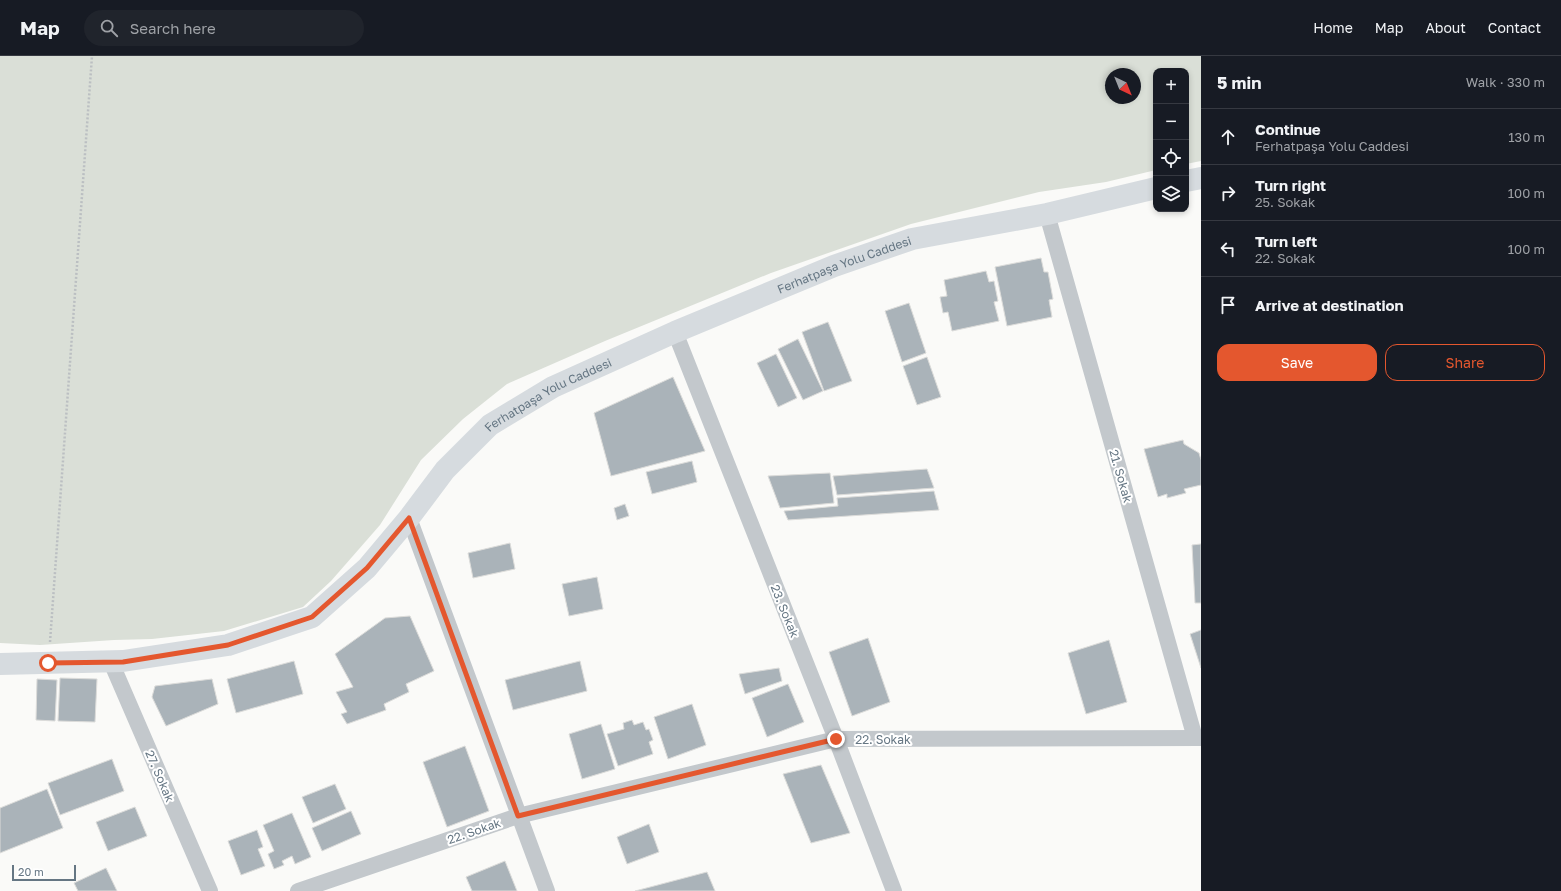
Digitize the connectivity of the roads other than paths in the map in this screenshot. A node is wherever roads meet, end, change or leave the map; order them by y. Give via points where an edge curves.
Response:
1 (1201, 178) edge
2 (1189, 180) edge
3 (1153, 189) edge
4 (1047, 214) junction
5 (675, 332) junction
6 (409, 518) junction
7 (111, 662) junction
8 (0, 664) edge
9 (1198, 738) edge
10 (836, 739) junction
11 (518, 816) junction
12 (210, 891) edge
13 (298, 891) edge
14 (547, 891) edge
15 (894, 891) edge

1 - 2 main road
3 - 4 main road, Ferhatpaşa Yolu Caddesi
4 - 5 main road, Ferhatpaşa Yolu Caddesi via 912,239 834,266
4 - 9 street, 21. Sokak
5 - 6 main road, Ferhatpaşa Yolu Caddesi via 553,387 490,425 445,470
5 - 10 street, 23. Sokak
6 - 7 main road, Ferhatpaşa Yolu Caddesi via 367,568 312,617 228,645
6 - 11 street
7 - 8 main road, Ferhatpaşa Yolu Caddesi
7 - 12 street, 27. Sokak
9 - 10 street, 22. Sokak
10 - 11 street, 22. Sokak
10 - 15 street, 23. Sokak
11 - 13 street, 22. Sokak
11 - 14 street

